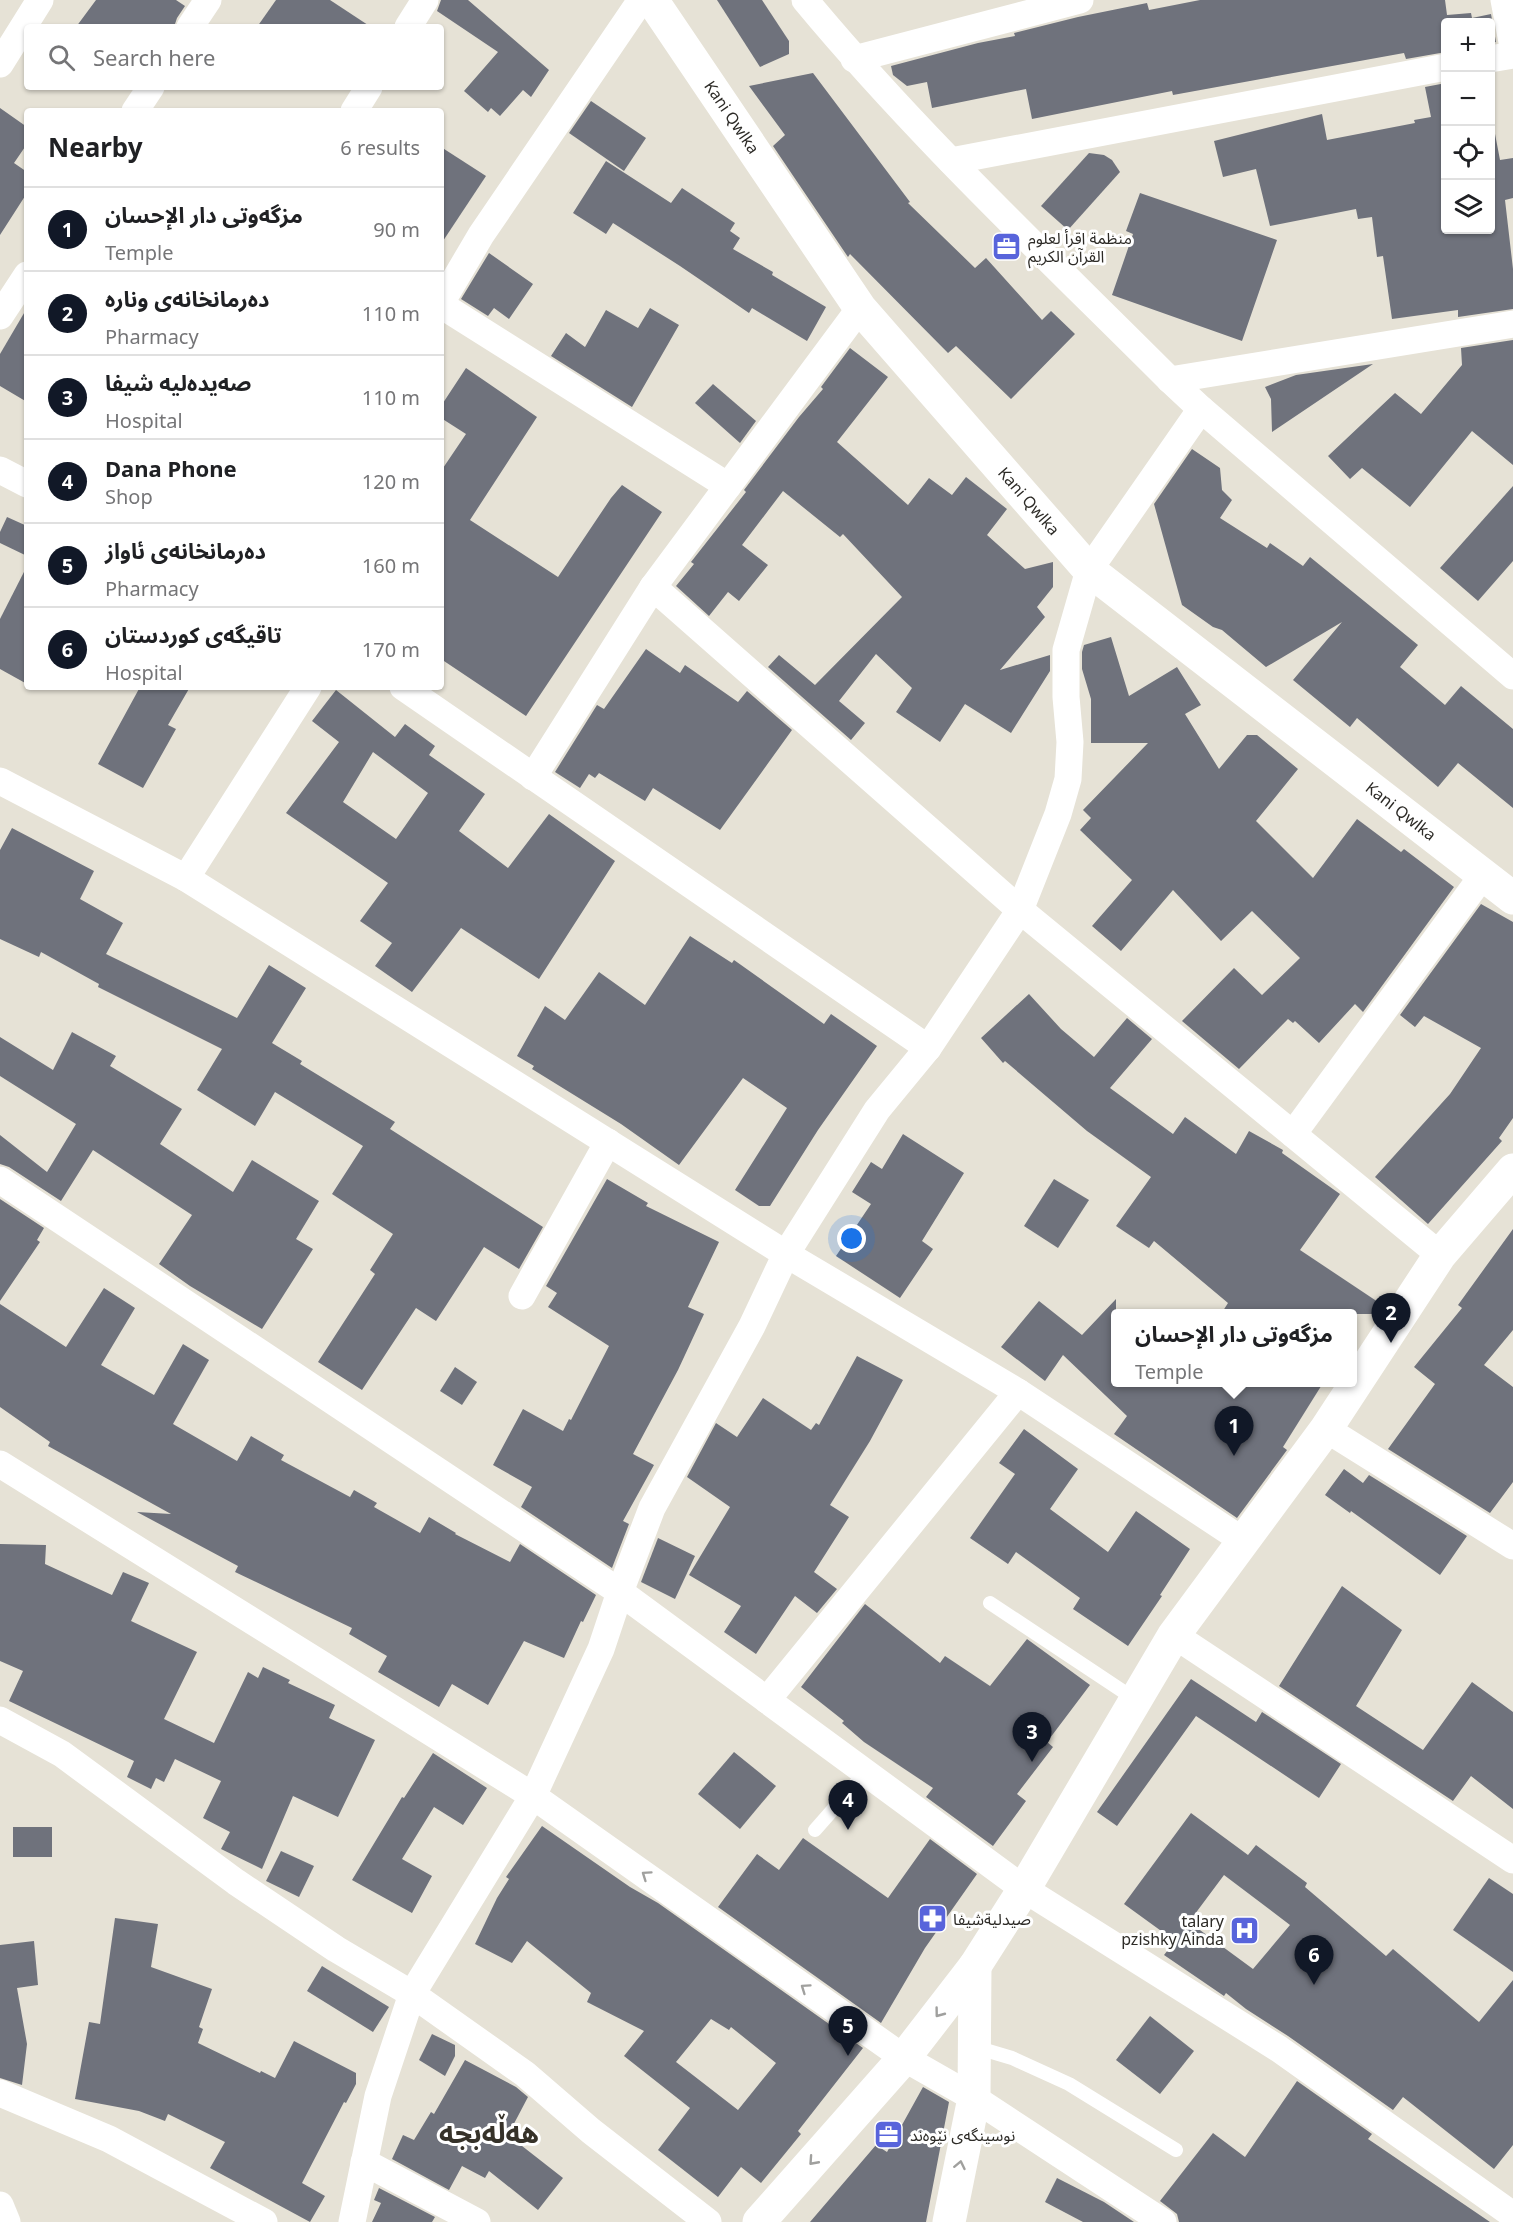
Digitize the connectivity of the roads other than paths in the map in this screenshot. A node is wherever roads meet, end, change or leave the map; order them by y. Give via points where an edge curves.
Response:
1 (40, 0) edge
2 (208, 0) edge
3 (425, 0) edge
4 (641, 0) edge
5 (652, 0) edge
6 (805, 0) edge
7 (1080, 0) edge
8 (1504, 0) edge
9 (25, 24) edge
10 (192, 24) edge
11 (410, 24) edge
12 (24, 26) edge
13 (1513, 47) edge
14 (1513, 54) edge
15 (1495, 58) edge
16 (854, 59) junction
17 (0, 64) edge
18 (1441, 68) edge
19 (149, 90) edge
20 (367, 90) edge
21 (137, 108) edge
22 (356, 108) edge
23 (951, 161) junction
24 (24, 280) edge
25 (444, 299) edge
26 (444, 306) edge
27 (860, 308) junction
28 (0, 316) edge
29 (1513, 324) edge
30 (1170, 380) junction
31 (1202, 409) junction
32 (0, 470) edge
33 (24, 482) edge
34 (728, 486) junction
35 (1089, 570) junction
36 (653, 587) junction
37 (1513, 676) edge
38 (306, 690) edge
39 (407, 690) edge
40 (533, 777) junction
41 (0, 781) edge
42 (1483, 875) junction
43 (186, 878) junction
44 (1513, 898) edge
45 (1020, 910) junction
46 (928, 1048) junction
47 (1293, 1134) junction
48 (608, 1142) junction
49 (1513, 1170) edge
50 (0, 1180) edge
51 (786, 1254) junction
52 (1440, 1255) junction
53 (522, 1296) dead end
54 (1357, 1382) edge
55 (1354, 1387) edge
56 (1018, 1392) junction
57 (1326, 1429) junction
58 (0, 1464) edge
59 (1245, 1542) junction
60 (1513, 1545) edge
61 (620, 1592) junction
62 (990, 1602) dead end
63 (1174, 1635) junction
64 (767, 1700) junction
65 (1136, 1700) junction
66 (0, 1720) edge
67 (866, 1772) junction
68 (533, 1796) junction
69 (815, 1830) dead end
70 (1513, 1860) edge
71 (1024, 1889) junction
72 (975, 1966) junction
73 (412, 1994) junction
74 (975, 2047) junction
75 (904, 2058) junction
76 (0, 2093) edge
77 (974, 2098) junction
78 (1176, 2150) dead end
79 (364, 2162) junction
80 (0, 2205) edge
81 (1513, 2215) edge
82 (8, 2222) edge
83 (264, 2222) edge
84 (352, 2222) edge
85 (477, 2222) edge
86 (708, 2222) edge
87 (759, 2222) edge
88 (949, 2222) edge
89 (1163, 2222) edge

1 - 9 street
2 - 10 street
3 - 11 street
4 - 25 street via 481,235
5 - 27 main road, Kani Qwlka
6 - 16 street
7 - 16 street
8 - 13 street
12 - 17 street
14 - 15 street
16 - 23 street
18 - 23 street
19 - 21 street
20 - 22 street
23 - 30 street
24 - 28 street
26 - 34 street
27 - 34 street
27 - 35 main road, Kani Qwlka
29 - 30 street
30 - 31 street
31 - 35 street
31 - 37 street
32 - 33 street
34 - 36 street
35 - 42 main road, Kani Qwlka
35 - 45 street via 1066,650 1068,779
36 - 40 street
36 - 45 street
38 - 43 street
39 - 40 street
40 - 46 street
41 - 43 street
42 - 44 main road, Kani Qwlka
42 - 47 street
43 - 48 street
45 - 46 street
45 - 47 street
46 - 51 street via 877,1110
47 - 52 street
48 - 51 street
48 - 53 street
49 - 52 main road
50 - 61 street
51 - 56 street
51 - 61 street via 752,1326 652,1508
52 - 54 main road
55 - 57 main road
56 - 59 street
56 - 64 street
57 - 59 main road
57 - 60 street
58 - 68 street
59 - 63 main road
61 - 64 street
61 - 68 street via 601,1649
62 - 65 lane
63 - 65 main road
63 - 70 street
64 - 67 street
65 - 71 main road
66 - 73 street via 62,1754 236,1882
67 - 69 lane
67 - 71 street
68 - 73 street
75 -> 68 street
71 - 72 main road
71 - 81 street via 1279,2049
72 - 74 main road
72 -> 75 main road
73 - 79 street via 378,2096
73 - 86 street via 525,2074
74 - 77 main road
74 - 78 lane via 1012,2058 1069,2084
75 - 77 street
75 -> 87 main road
76 - 83 street via 109,2139
88 -> 77 main road
77 - 89 street
79 - 84 street
79 - 85 street
80 - 82 street

